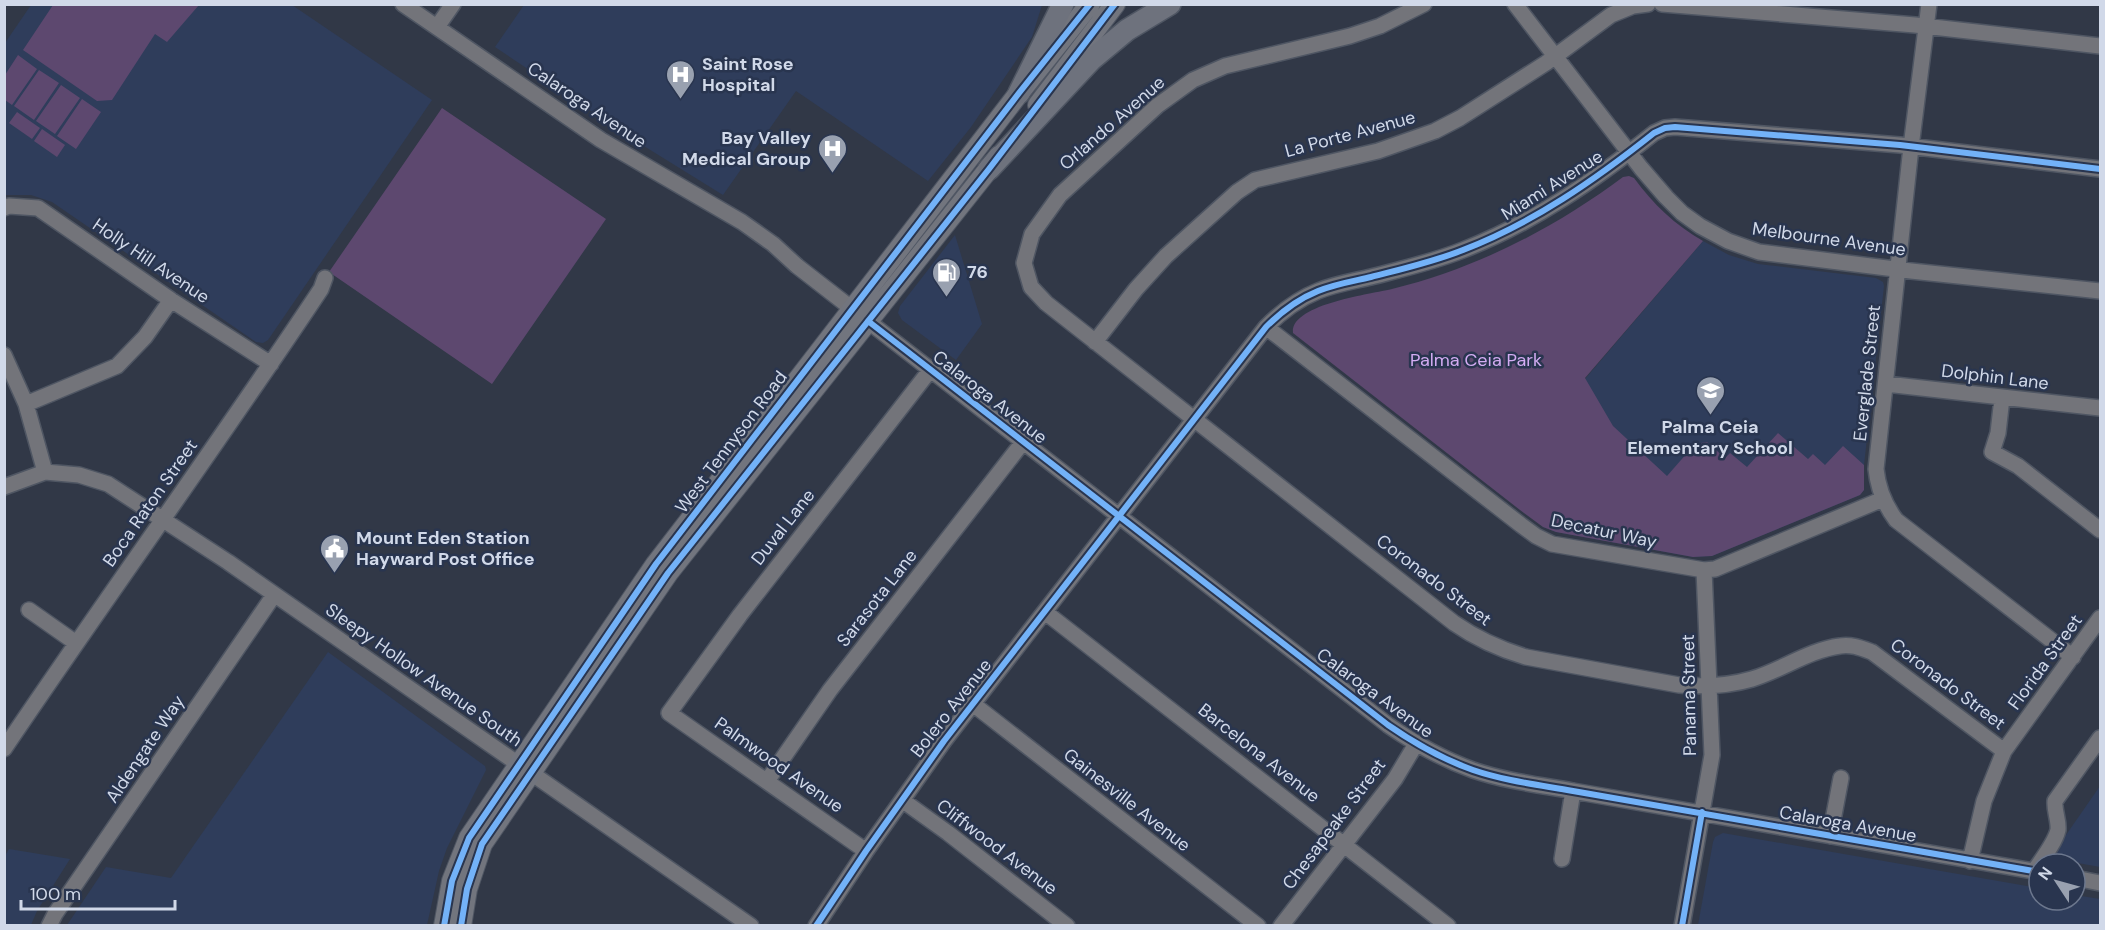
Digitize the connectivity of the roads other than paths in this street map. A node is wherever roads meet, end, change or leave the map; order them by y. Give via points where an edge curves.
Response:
1 (403, 4) edge
2 (453, 4) edge
3 (1063, 4) edge
4 (1090, 4) edge
5 (1115, 4) edge
6 (1170, 4) edge
7 (1424, 4) edge
8 (1515, 4) edge
9 (1648, 4) edge
10 (1662, 4) edge
11 (1929, 4) edge
12 (437, 27) junction
13 (1926, 27) junction
14 (2100, 46) edge
15 (1555, 56) junction
16 (1019, 93) junction
17 (1911, 147) junction
18 (1629, 153) junction
19 (2100, 168) edge
20 (989, 169) junction
21 (4, 208) edge
22 (1899, 269) junction
23 (325, 278) dead end
24 (1031, 286) joint
25 (2100, 291) edge
26 (171, 300) junction
27 (852, 309) junction
28 (868, 321) junction
29 (1266, 327) junction
30 (1095, 342) junction
31 (4, 355) edge
32 (270, 364) junction
33 (931, 369) junction
34 (1886, 384) junction
35 (2002, 398) junction
36 (26, 404) junction
37 (2100, 408) edge
38 (1194, 420) junction
39 (1023, 442) junction
40 (45, 472) junction
41 (4, 487) edge
42 (1883, 499) junction
43 (1119, 516) junction
44 (163, 518) junction
45 (2100, 530) edge
46 (1704, 570) junction
47 (274, 595) junction
48 (29, 610) dead end
49 (1045, 612) junction
50 (2100, 618) edge
51 (76, 643) junction
52 (2073, 657) junction
53 (1710, 687) junction
54 (973, 704) junction
55 (669, 712) joint
56 (2100, 738) edge
57 (1416, 744) junction
58 (4, 749) edge
59 (2004, 751) junction
60 (525, 769) junction
61 (1841, 778) dead end
62 (767, 781) junction
63 (1573, 791) junction
64 (902, 800) junction
65 (1702, 812) junction
66 (1830, 836) junction
67 (1345, 845) junction
68 (866, 851) junction
69 (2047, 852) edge
70 (1562, 859) dead end
71 (1970, 861) junction
72 (2027, 870) edge
73 (49, 926) edge
74 (444, 926) edge
75 (461, 926) edge
76 (751, 926) edge
77 (816, 926) edge
78 (1067, 926) edge
79 (1258, 926) edge
80 (1281, 926) edge
81 (1448, 926) edge
82 (1682, 926) edge

1 - 12 street, Calaroga Avenue
2 - 12 street
3 - 16 highway
4 - 16 main road, West Tennyson Road
5 - 20 main road, West Tennyson Road
6 - 20 highway via 1127,30 1091,60
7 - 24 street, Orlando Avenue via 1350,36 1225,66 1193,80 1157,106 1044,214 1025,255
8 - 15 street, Melbourne Avenue
9 - 15 street, La Porte Avenue via 1611,15
10 - 13 street
11 - 13 street, Everglade Street
12 - 27 street, Calaroga Avenue via 618,150 742,222
13 - 14 street
13 - 17 street, Everglade Street
15 - 18 street, Melbourne Avenue
15 - 30 street, La Porte Avenue via 1435,131 1378,150 1254,180 1166,256
16 - 27 main road, West Tennyson Road
17 - 18 street, Miami Avenue via 1675,126 1654,133
17 - 19 street, Miami Avenue
17 - 22 street, Everglade Street
18 - 22 street, Melbourne Avenue via 1682,213 1728,241 1760,252
18 - 29 street, Miami Avenue via 1517,226 1419,265 1318,291
20 - 28 main road, West Tennyson Road
21 - 26 street, Holly Hill Avenue via 38,208
22 - 25 street, Melbourne Avenue
22 - 34 street, Everglade Street
23 - 32 street, Boca Raton Street
24 - 30 street, Coronado Street
26 - 32 street, Holly Hill Avenue
26 - 36 street via 146,337 117,366
27 - 28 street, Calaroga Avenue
27 - 60 main road, West Tennyson Road via 656,564
28 - 33 street, Calaroga Avenue
28 - 60 main road, West Tennyson Road via 668,573
29 - 38 street, Miami Avenue
29 - 46 street, Decatur Way via 1536,536 1552,544
30 - 38 street, Coronado Street
31 - 36 street
32 - 44 street, Boca Raton Street
33 - 39 street, Calaroga Avenue
33 - 55 street, Duval Lane
34 - 35 street, Dolphin Lane
34 - 42 street, Everglade Street via 1876,470
35 - 37 street, Dolphin Lane
35 - 45 street via 1992,452 2018,466
36 - 40 street
38 - 43 street, Miami Avenue
38 - 53 street, Coronado Street via 1477,639 1526,657 1679,685
39 - 43 street, Calaroga Avenue
39 - 62 street, Sarasota Lane via 830,690
40 - 41 street
40 - 44 street, Sleepy Hollow Avenue South via 79,475 108,484
42 - 46 street, Decatur Way via 1715,569
42 - 52 street, Everglade Street via 1896,520
43 - 49 street, Bolero Avenue
43 - 57 street, Calaroga Avenue
44 - 47 street, Sleepy Hollow Avenue South
44 - 51 street, Boca Raton Street
46 - 53 street, Panama Street
47 - 60 street, Sleepy Hollow Avenue South
47 - 73 street, Aldengate Way
48 - 51 street
49 - 54 street, Bolero Avenue
49 - 67 street, Barcelona Avenue
50 - 52 street, Florida Street
51 - 58 street, Boca Raton Street
52 - 59 street, Florida Street
53 - 59 street, Coronado Street via 1752,679 1840,646 1856,646 1872,652
53 - 65 street, Panama Street via 1712,755
54 - 64 street, Bolero Avenue
54 - 79 street, Gainesville Avenue
55 - 62 street, Palmwood Avenue
56 - 69 street via 2055,801 2058,831
57 - 63 street, Calaroga Avenue via 1473,770
57 - 67 street, Chesapeake Street
59 - 71 street, Florida Street via 1984,801
60 - 74 main road, West Tennyson Road via 469,838 452,881
60 - 75 main road, West Tennyson Road via 482,844 467,890
60 - 76 street, Sleepy Hollow Avenue South
61 - 66 street
62 - 68 street, Palmwood Avenue
63 - 65 street, Calaroga Avenue
63 - 70 street
64 - 68 street, Bolero Avenue
64 - 78 street, Cliffwood Avenue
65 - 66 street, Calaroga Avenue
65 - 82 street, Panama Street
66 - 71 street, Calaroga Avenue
67 - 80 street, Chesapeake Street
67 - 81 street, Barcelona Avenue
68 - 77 street, Bolero Avenue
71 - 72 street, Calaroga Avenue

